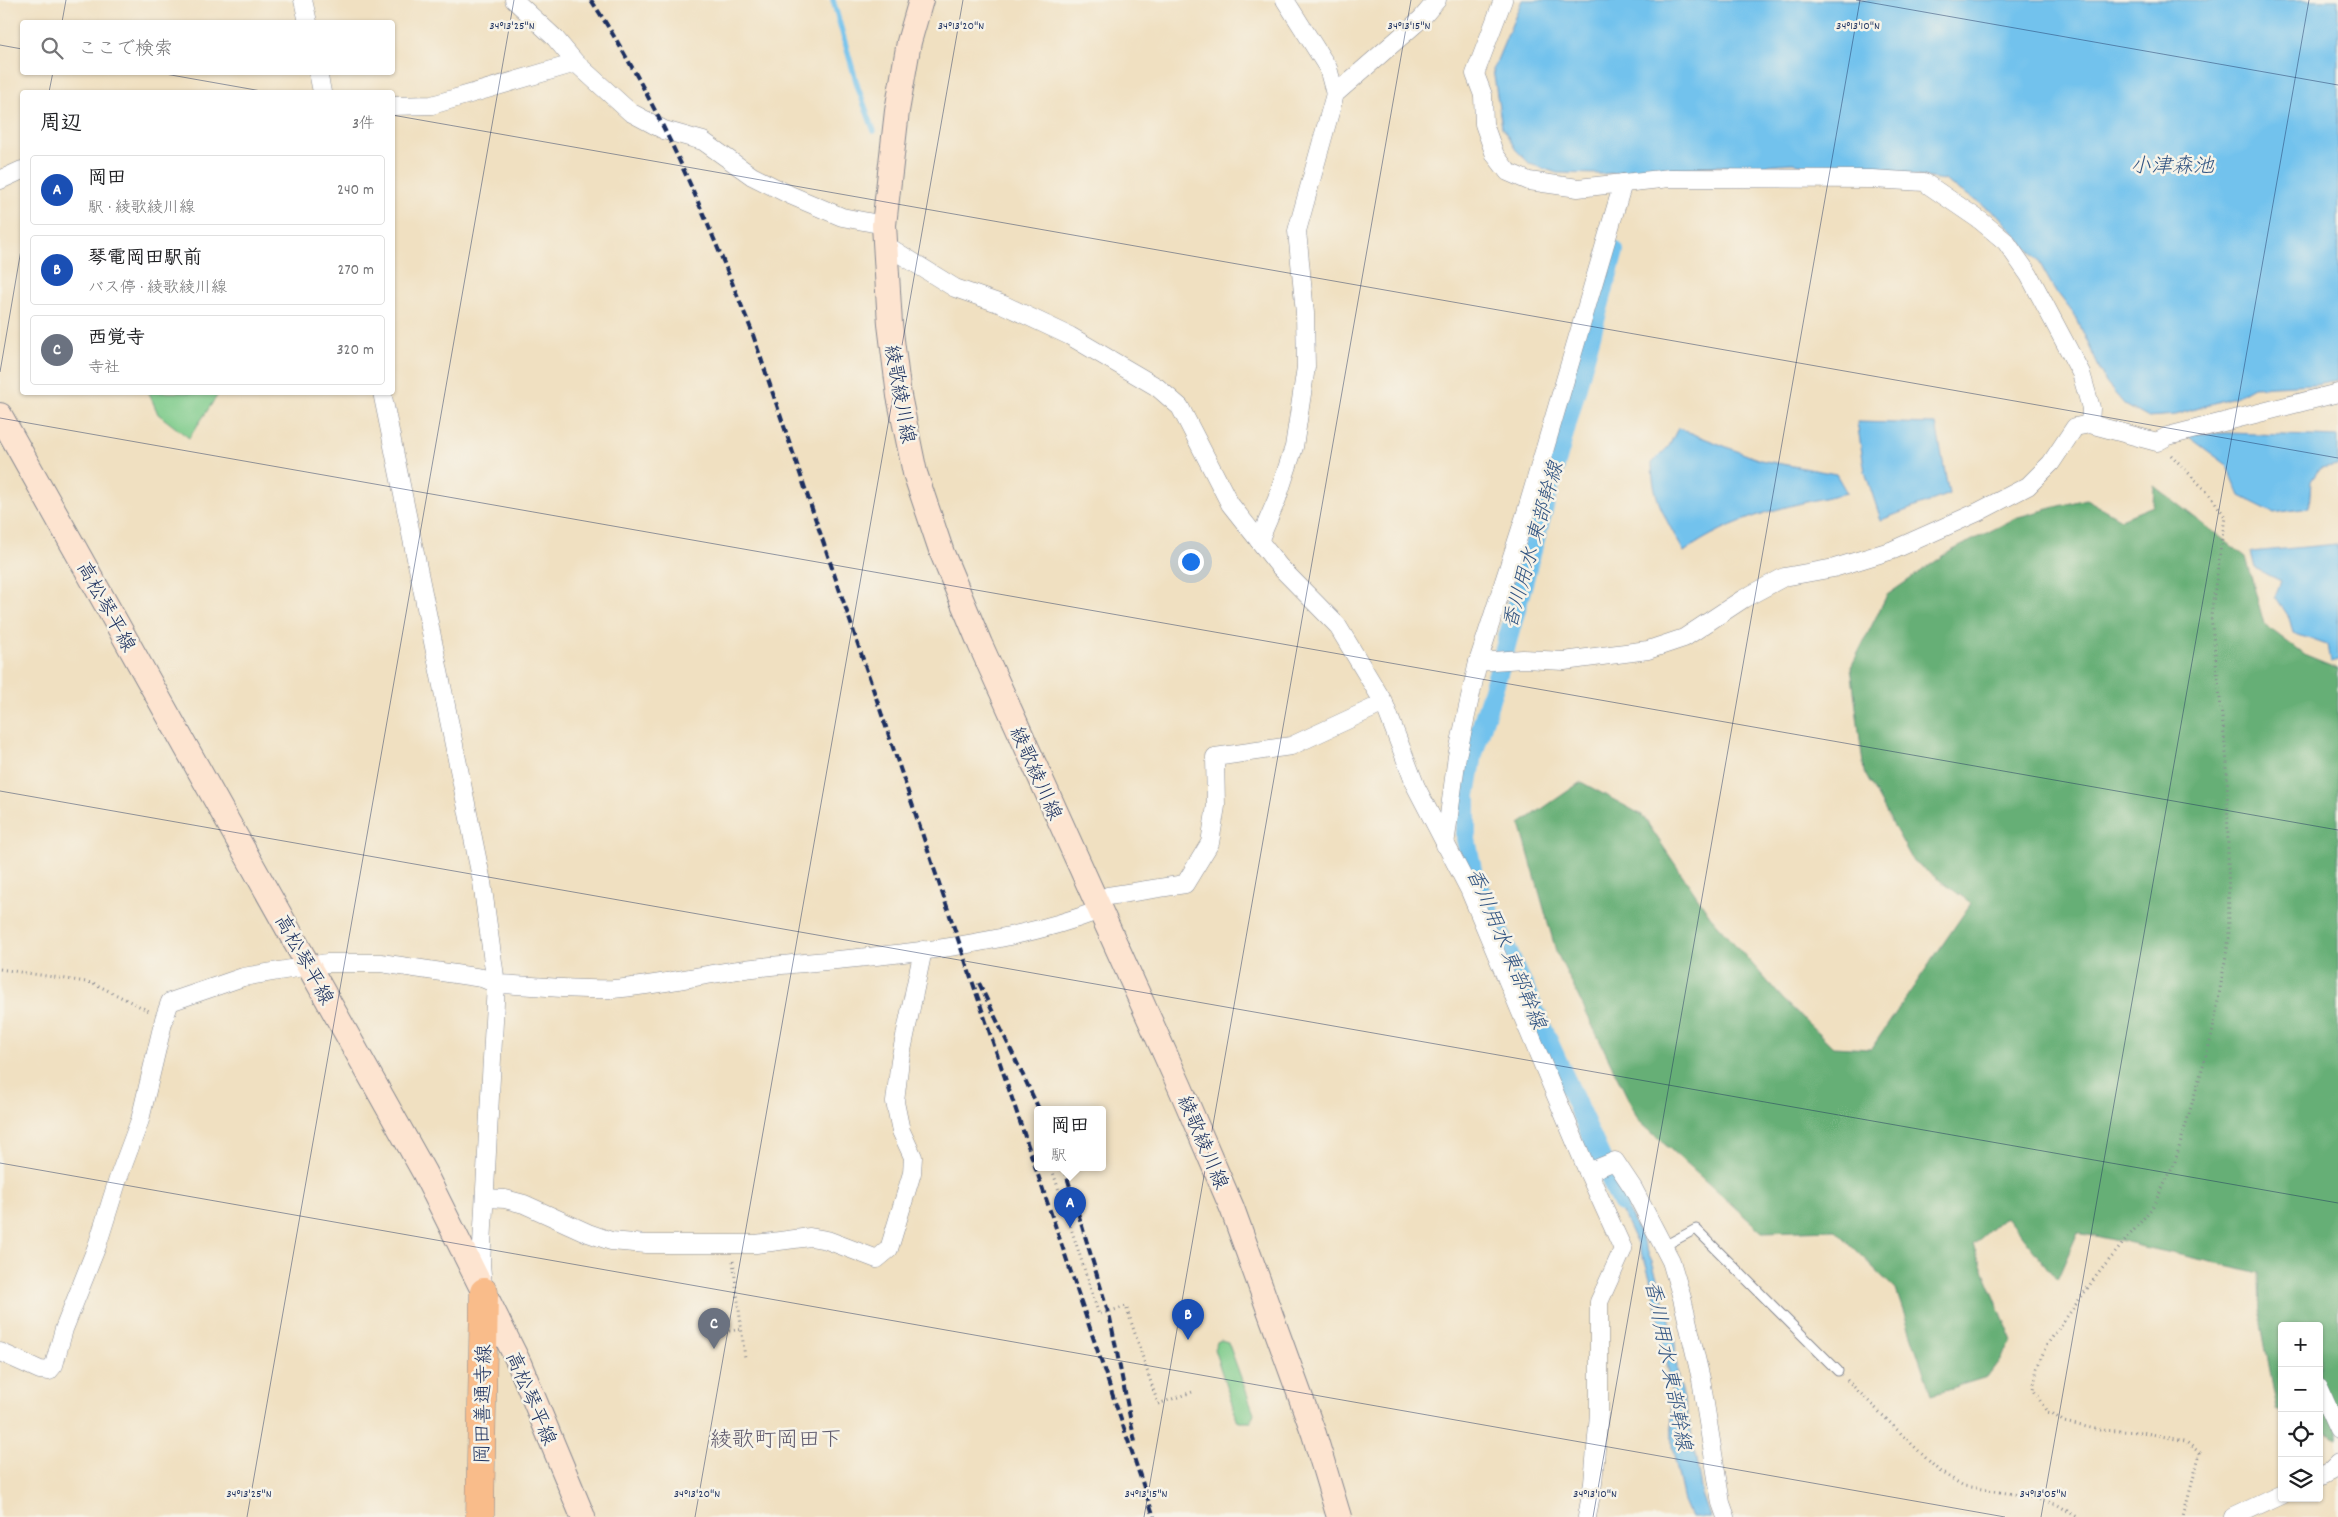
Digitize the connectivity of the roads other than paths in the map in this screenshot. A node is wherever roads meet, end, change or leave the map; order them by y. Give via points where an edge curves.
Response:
1 (304, 0) edge
2 (514, 0) edge
3 (921, 0) edge
4 (1285, 0) edge
5 (1437, 0) edge
6 (1503, 0) edge
7 (308, 20) edge
8 (576, 64) junction
9 (319, 75) edge
10 (322, 90) edge
11 (1335, 94) junction
12 (395, 106) edge
13 (20, 171) edge
14 (0, 180) edge
15 (1623, 183) junction
16 (884, 234) junction
17 (2338, 393) edge
18 (383, 395) edge
19 (0, 415) edge
20 (2090, 424) junction
21 (1259, 541) junction
22 (1478, 662) junction
23 (1384, 704) junction
24 (1445, 845) junction
25 (1098, 906) junction
26 (923, 950) junction
27 (310, 967) junction
28 (496, 984) junction
29 (1599, 1167) junction
30 (486, 1198) junction
31 (1664, 1246) junction
32 (484, 1292) junction
33 (0, 1352) edge
34 (1838, 1371) road end
35 (2323, 1397) edge
36 (2338, 1430) edge
37 (2338, 1464) edge
38 (2323, 1475) edge
39 (2278, 1496) edge
40 (480, 1517) edge
41 (583, 1517) edge
42 (1339, 1517) edge
43 (1586, 1517) edge
44 (1726, 1517) edge
45 (2233, 1517) edge

1 - 7 street
2 - 8 street via 555,38
3 - 16 main road, 綾歌綾川線 via 909,42 897,111
4 - 11 street via 1328,68
5 - 11 street via 1421,19
6 - 15 street via 1475,74 1483,95 1484,124 1495,155 1508,172 1529,181 1578,188
8 - 12 street via 432,105
8 - 16 street via 630,112 664,130 703,141 752,176 790,195
9 - 10 street
11 - 21 street via 1298,231 1306,367 1294,447
13 - 14 street
15 - 20 street via 1670,178 1924,182 2006,242 2029,275 2081,373 2091,408
15 - 22 street via 1525,516
16 - 21 street via 955,288 1004,304 1070,336 1157,387 1180,407 1230,504
16 - 25 main road, 綾歌綾川線 via 899,396 915,474 942,553 980,644
17 - 20 street via 2168,436 2157,442
18 - 28 street via 482,882
19 - 27 main road, 高松琴平線
20 - 22 street via 2075,427 2050,463 2028,486 1893,550 1834,568 1784,577 1684,638 1648,650 1564,661
21 - 23 street via 1278,566 1337,625
22 - 24 street via 1457,756
23 - 24 street via 1416,787
23 - 25 street via 1291,746 1215,757 1216,806 1210,843 1185,884 1108,896
24 - 29 street via 1469,889
25 - 26 street via 1022,932
25 - 42 main road, 綾歌綾川線 via 1232,1208 1314,1434
26 - 28 street via 859,960 760,967 649,986 610,989
26 - 30 street via 894,1102 901,1132 913,1157 912,1174 889,1249 877,1259 810,1237 756,1244 611,1241 524,1204
27 - 28 street via 327,963 381,963 482,978
27 - 32 main road, 高松琴平線 via 424,1172
27 - 33 street via 243,977 170,1002 140,1120 54,1365 49,1371 40,1370
28 - 30 street
29 - 31 street via 1615,1161
29 - 43 street via 1623,1249 1599,1302 1599,1414 1593,1483
30 - 32 street via 481,1264
31 - 34 lane via 1696,1229
31 - 44 street via 1682,1298 1701,1379
32 - 40 main road, 岡田善通寺線
32 - 41 main road, 高松琴平線 via 519,1363
35 - 36 street
37 - 38 street
39 - 45 street

